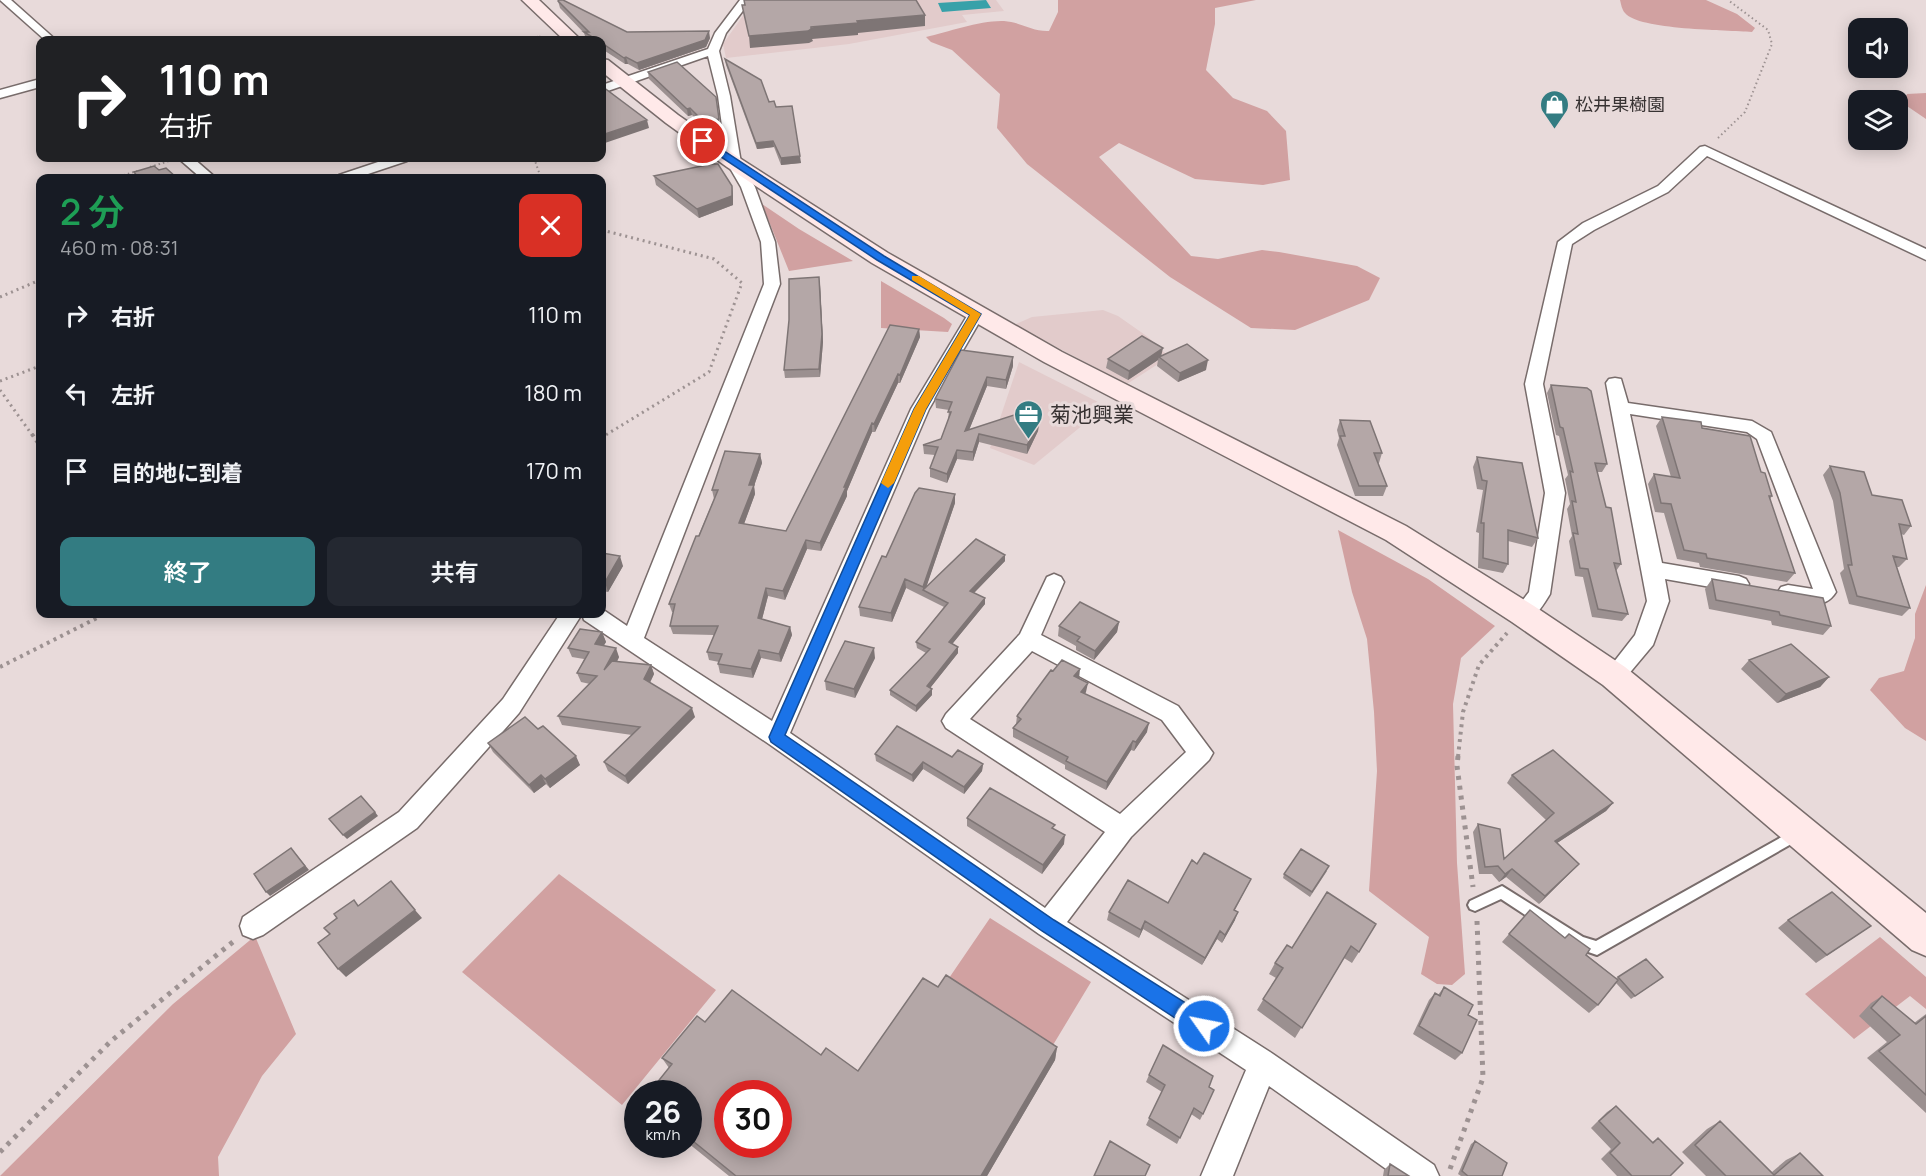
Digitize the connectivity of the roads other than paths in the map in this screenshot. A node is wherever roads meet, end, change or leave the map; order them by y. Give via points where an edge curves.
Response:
1 (5, 0) edge
2 (530, 0) edge
3 (746, 0) edge
4 (46, 36) edge
5 (569, 36) edge
6 (713, 51) junction
7 (606, 67) edge
8 (623, 82) junction
9 (36, 84) edge
10 (606, 88) edge
11 (0, 94) edge
12 (190, 162) edge
13 (390, 162) edge
14 (734, 163) junction
15 (204, 174) edge
16 (356, 174) edge
17 (1926, 255) edge
18 (976, 314) junction
19 (1615, 383) dead end
20 (1620, 407) junction
21 (1653, 569) junction
22 (1054, 582) dead end
23 (1523, 614) junction
24 (568, 618) edge
25 (598, 618) edge
26 (1029, 639) junction
27 (632, 641) junction
28 (1614, 676) junction
29 (777, 737) junction
30 (1122, 829) junction
31 (1801, 832) junction
32 (1475, 905) dead end
33 (253, 926) road end
34 (1048, 926) junction
35 (1926, 937) edge
36 (1263, 1064) junction
37 (1216, 1176) edge
38 (1424, 1176) edge

1 - 4 street
2 - 5 street
3 - 6 street via 721,33
6 - 8 street
6 - 14 street
7 - 8 street
8 - 10 street
8 - 14 street
9 - 11 street
12 - 15 street
13 - 16 street
14 - 18 street via 880,258
14 - 27 street via 748,187 768,242 772,284
17 - 23 street via 1705,150 1666,187 1583,227 1565,242 1534,384 1555,493 1539,594
18 - 23 street via 1396,533
18 - 29 street via 920,409
19 - 20 street
20 - 21 street
20 - 21 street via 1752,427 1765,436 1825,592 1813,598
21 - 28 street via 1658,601 1645,639
22 - 26 street
23 - 28 street
24 - 33 street via 511,706 408,820
25 - 27 street
26 - 30 street via 954,721
26 - 30 street via 1170,713 1201,753
27 - 29 street
28 - 31 street
29 - 34 street
30 - 34 street
31 - 32 lane via 1597,948 1579,942 1502,892
31 - 35 street
34 - 36 street
36 - 37 street
36 - 38 street

